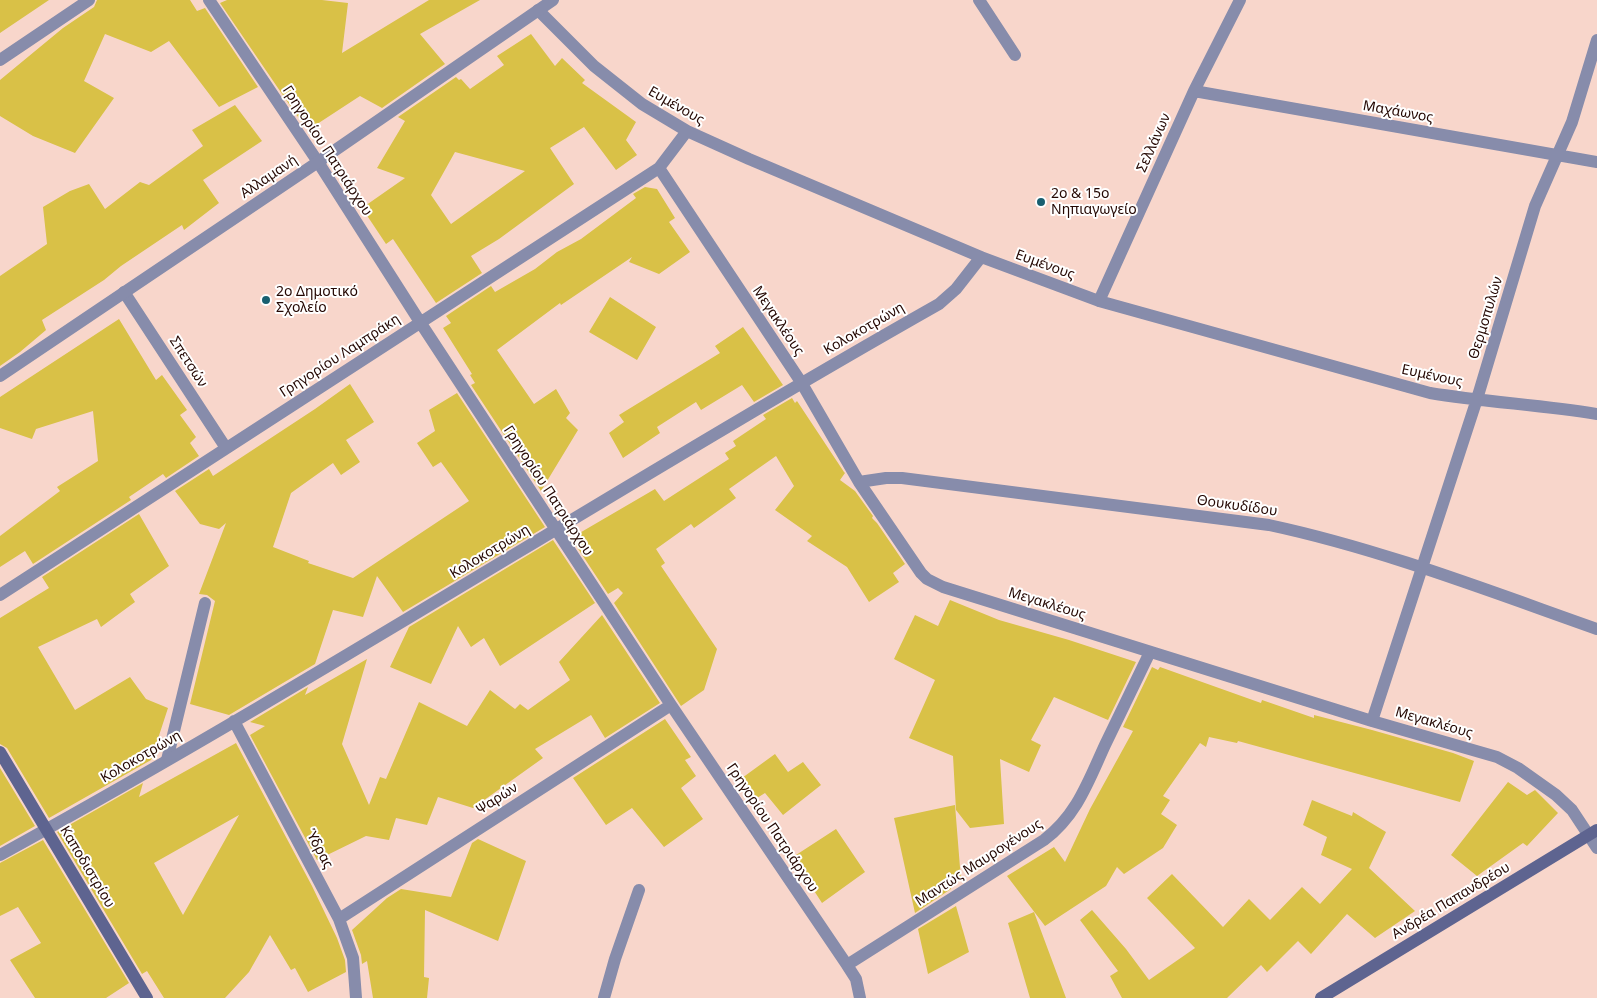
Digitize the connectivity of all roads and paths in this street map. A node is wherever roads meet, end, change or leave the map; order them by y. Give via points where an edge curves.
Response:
1 (89, 0) edge
2 (209, 0) edge
3 (553, 0) edge
4 (979, 0) edge
5 (1240, 0) edge
6 (538, 10) junction
7 (1597, 40) edge
8 (1015, 55) dead end
9 (0, 60) edge
10 (1194, 91) junction
11 (686, 131) junction
12 (1557, 155) junction
13 (318, 162) junction
14 (1597, 162) edge
15 (659, 168) junction
16 (981, 257) junction
17 (124, 292) junction
18 (1100, 301) junction
19 (420, 322) junction
20 (0, 376) edge
21 (801, 382) junction
22 (1477, 399) junction
23 (1597, 414) edge
24 (226, 448) junction
25 (858, 482) junction
26 (556, 530) junction
27 (1422, 567) junction
28 (0, 596) edge
29 (205, 604) dead end
30 (1597, 629) edge
31 (1150, 652) junction
32 (671, 705) junction
33 (234, 721) junction
34 (1372, 721) junction
35 (0, 752) edge
36 (167, 760) junction
37 (46, 830) junction
38 (1593, 832) edge
39 (1597, 848) edge
40 (0, 855) edge
41 (639, 890) dead end
42 (339, 919) junction
43 (847, 965) junction
44 (147, 998) edge
45 (356, 998) edge
46 (604, 998) edge
47 (860, 998) edge
48 (1321, 998) edge

1 - 9 street
2 - 13 street, Γρηγορίου Πατριάρχου
3 - 6 street, Αλλαμανή
4 - 8 street
5 - 10 street, Σελλάνων
6 - 11 street, Ευμένους via 618,86
6 - 13 street, Αλλαμανή
7 - 12 street, Θερμοπυλών via 1572,122
10 - 12 street, Μαχάωνος
10 - 18 street, Σελλάνων
11 - 15 street, Γρηγορίου Λαμπράκη
11 - 16 street, Ευμένους
12 - 14 street, Μαχάωνος
12 - 22 street, Θερμοπυλών via 1535,206
13 - 17 street, Αλλαμανή
13 - 19 street, Γρηγορίου Πατριάρχου
15 - 19 street, Γρηγορίου Λαμπράκη
15 - 21 street, Μεγακλέους
16 - 18 street, Ευμένους
16 - 21 street, Κολοκοτρώνη via 956,289 939,304
17 - 20 street, Αλλαμανή
17 - 24 street, Σπετσών
18 - 22 street, Ευμένους via 1430,393
19 - 24 street, Γρηγορίου Λαμπράκη
19 - 26 street, Γρηγορίου Πατριάρχου
21 - 25 street, Μεγακλέους
21 - 26 street, Κολοκοτρώνη
22 - 23 street, Ευμένους
22 - 27 street, Θερμοπυλών
24 - 28 street, Γρηγορίου Λαμπράκη
25 - 27 street, Θουκυδίδου via 902,478 1269,525
25 - 31 street, Μεγακλέους via 927,579 943,587
26 - 32 street, Γρηγορίου Πατριάρχου
26 - 33 street, Κολοκοτρώνη
27 - 30 street, Θουκυδίδου
27 - 34 street, Θερμοπυλών
29 - 36 street
31 - 34 street, Μεγακλέους
31 - 43 street, Μαντώς Μαυρογένους via 1082,795 1058,830
32 - 42 street, Ψαρών
32 - 43 street, Γρηγορίου Πατριάρχου
33 - 36 street, Κολοκοτρώνη
33 - 42 street, Ύδρας
34 - 38 street, Μεγακλέους via 1509,762 1556,794
35 - 37 main road, Καποδιστρίου
36 - 37 street, Κολοκοτρώνη
37 - 40 street, Κολοκοτρώνη
37 - 44 main road, Καποδιστρίου
38 - 39 street, Μεγακλέους
38 - 48 main road, Ανδρέα Παπανδρέου
41 - 46 street
42 - 45 street, Ύδρας via 353,958
43 - 47 street, Γρηγορίου Πατριάρχου via 856,979

